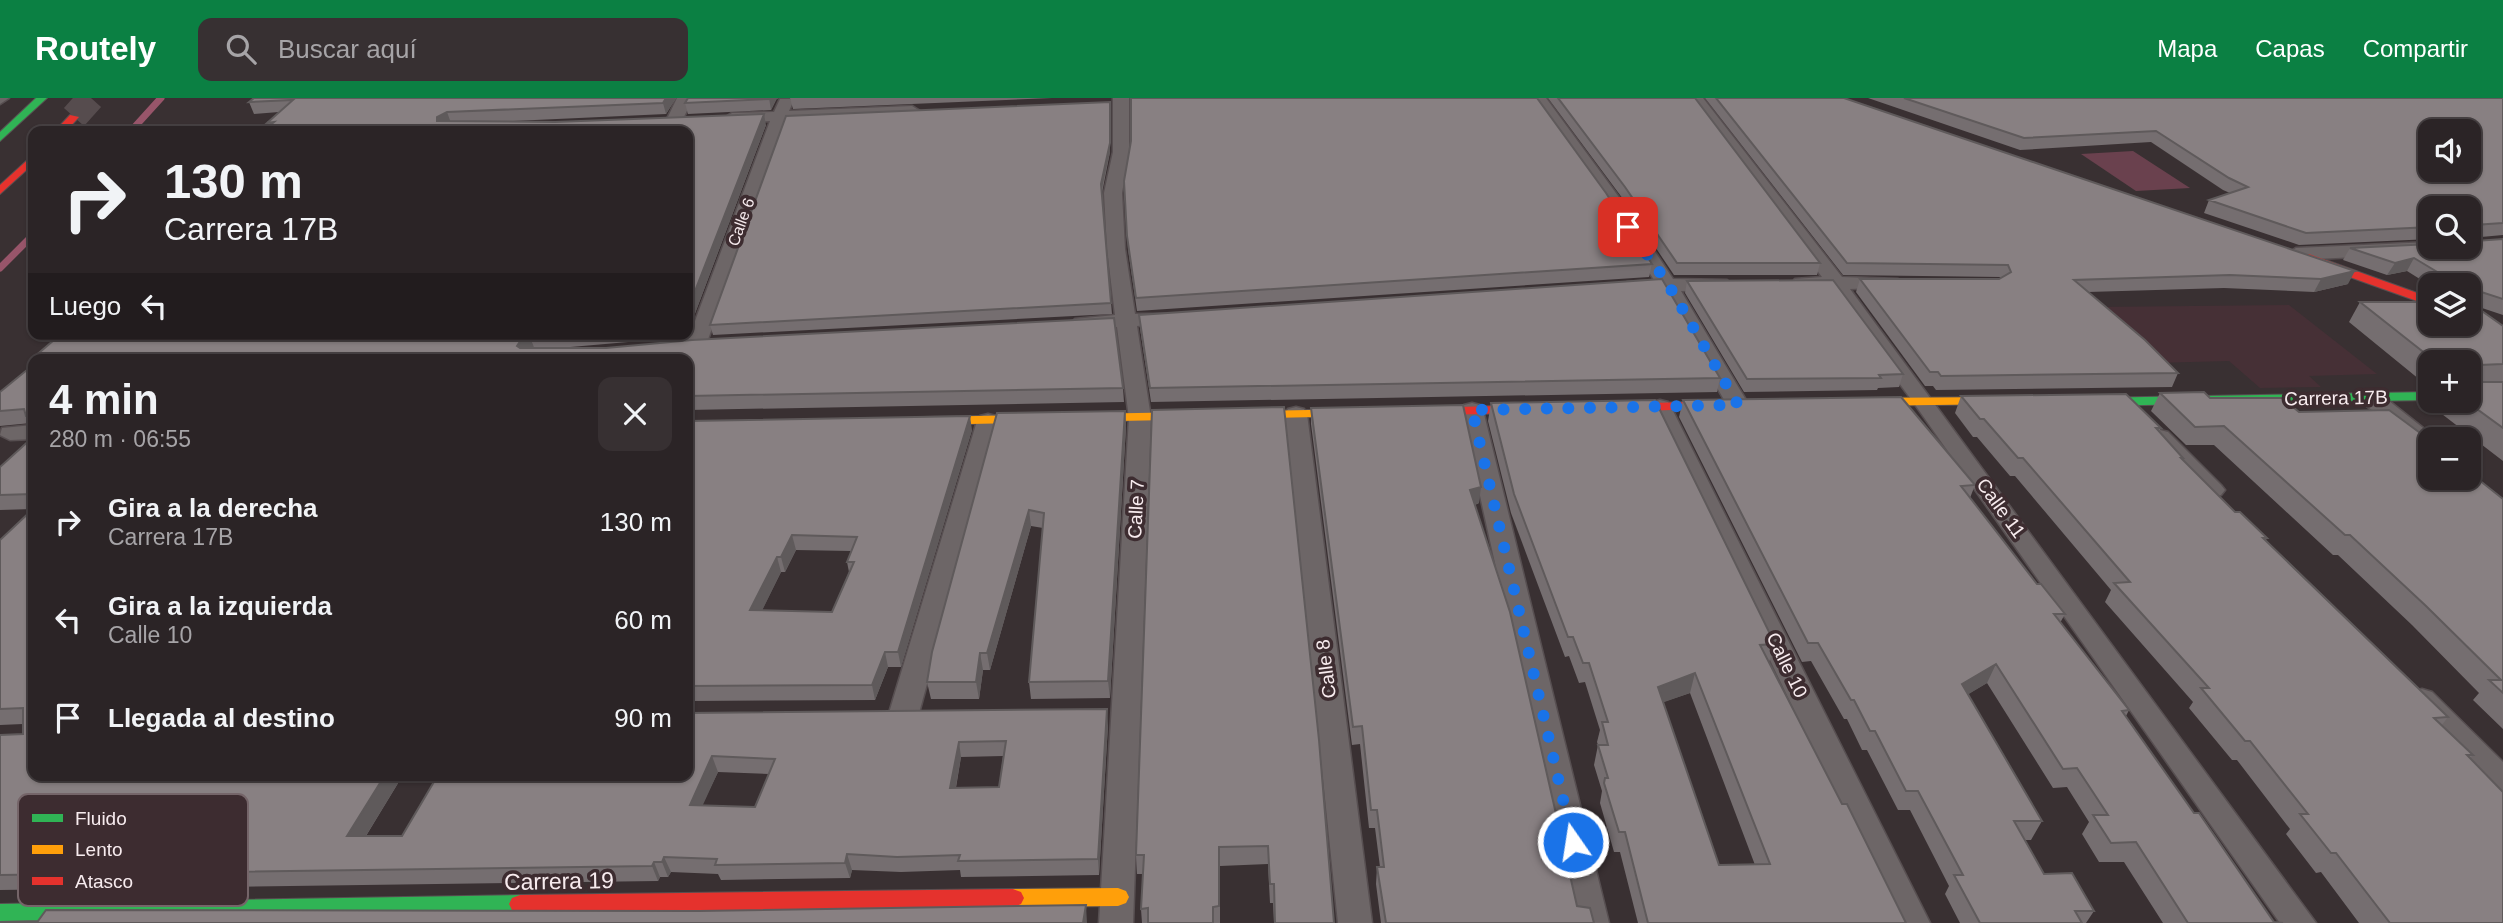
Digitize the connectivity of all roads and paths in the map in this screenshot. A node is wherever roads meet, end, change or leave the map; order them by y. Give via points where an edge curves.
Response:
1 (42, 98) edge
2 (685, 98) edge
3 (1538, 98) edge
4 (1695, 98) edge
5 (1121, 102) edge
6 (783, 107) edge
7 (930, 110) edge
8 (74, 117) tunnel mouth
9 (713, 119) edge
10 (673, 121) edge
11 (65, 126) edge
12 (0, 138) edge
13 (28, 163) edge
14 (0, 191) edge
15 (2418, 247) edge
16 (2289, 251) joint
17 (1836, 283) junction
18 (1915, 283) edge
19 (1668, 284) junction
20 (1745, 284) edge
21 (1784, 284) edge
22 (1612, 288) edge
23 (2418, 297) edge
24 (1198, 316) edge
25 (1128, 321) junction
26 (1059, 325) edge
27 (693, 336) edge
28 (691, 340) edge
29 (724, 344) edge
30 (2418, 396) edge
31 (2371, 398) junction
32 (1924, 401) junction
33 (2018, 401) edge
34 (2071, 402) edge
35 (2125, 402) junction
36 (1844, 403) edge
37 (1744, 405) joint
38 (1660, 407) junction
39 (1593, 408) edge
40 (1553, 409) edge
41 (1472, 410) junction
42 (1378, 412) edge
43 (1405, 412) edge
44 (1296, 414) junction
45 (1140, 418) junction
46 (906, 421) edge
47 (988, 421) junction
48 (28, 432) edge
49 (10, 433) dead end
50 (2418, 436) edge
51 (2232, 509) edge
52 (2406, 683) edge
53 (904, 713) edge
54 (2503, 780) edge
55 (1117, 910) edge
56 (0, 913) edge
57 (1355, 923) edge
58 (1592, 923) edge
59 (1913, 923) edge
60 (2299, 923) edge

1 - 12 street
2 - 10 street
3 - 19 street
4 - 17 street, Calle 11
5 - 25 street, Calle 7 via 1121,152 1113,192 1116,249
6 - 7 street
6 - 9 street
6 - 27 street, Calle 6
8 - 11 street
13 - 14 street
15 - 16 street
16 - 23 street
17 - 18 street
17 - 21 street
17 - 32 street, Calle 11
19 - 20 street
19 - 22 street
19 - 37 street
24 - 25 street
25 - 26 street
25 - 45 street, Calle 7
28 - 29 street, Calle 6 via 689,346
30 - 31 street, Carrera 17B
31 - 35 street, Carrera 17B
31 - 50 street
32 - 33 street
32 - 36 street
32 - 60 street, Calle 11
34 - 35 street, Carrera 17B
35 - 51 street
37 - 38 street
38 - 39 street
38 - 59 street, Calle 10
40 - 41 street
41 - 43 street
41 - 58 street
42 - 44 street
44 - 45 street
44 - 57 street, Calle 8
45 - 47 street
45 - 55 street, Calle 7 via 1113,712
46 - 47 street
47 - 53 street
48 - 49 street
52 - 54 street
55 - 56 street, Carrera 19 via 155,909

